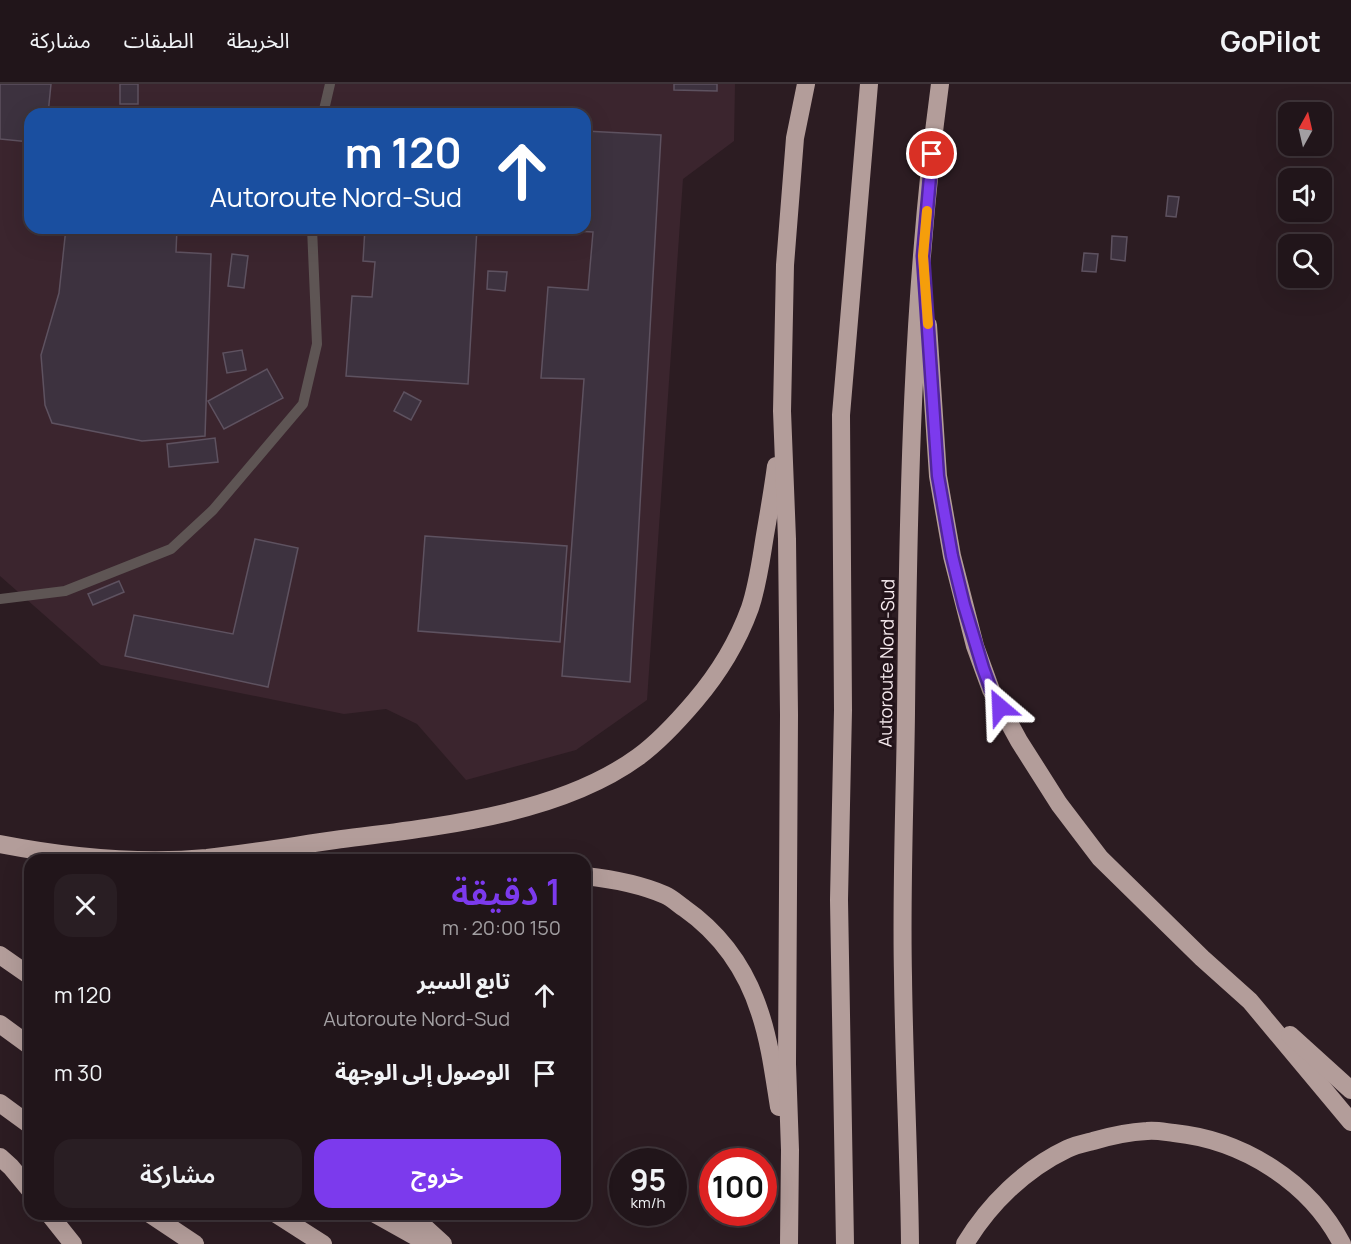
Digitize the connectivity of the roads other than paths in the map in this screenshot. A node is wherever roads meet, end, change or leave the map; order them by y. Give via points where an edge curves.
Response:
1 (330, 84) edge
2 (806, 84) edge
3 (869, 84) edge
4 (940, 84) edge
5 (324, 108) edge
6 (312, 234) edge
7 (923, 256) junction
8 (782, 411) junction
9 (0, 599) edge
10 (0, 844) edge
11 (62, 854) edge
12 (236, 854) edge
13 (591, 877) edge
14 (0, 954) edge
15 (24, 972) edge
16 (1250, 1001) junction
17 (0, 1024) edge
18 (24, 1042) edge
19 (1351, 1090) edge
20 (0, 1103) edge
21 (24, 1121) edge
22 (1351, 1122) edge
23 (0, 1157) edge
24 (24, 1182) edge
25 (54, 1220) edge
26 (159, 1220) edge
27 (285, 1220) edge
28 (386, 1220) edge
29 (417, 1220) edge
30 (73, 1244) edge
31 (195, 1244) edge
32 (322, 1244) edge
33 (429, 1244) edge
34 (443, 1244) edge
35 (789, 1244) edge
36 (845, 1244) edge
37 (910, 1244) edge
38 (965, 1244) edge
39 (1342, 1244) edge

1 - 5 lane
2 - 8 highway via 795,138 785,265
3 - 36 highway via 841,415 843,710 839,900
4 - 7 highway, Autoroute Nord-Sud
6 - 9 lane via 317,344 303,404 213,510 171,549 65,591
7 - 16 highway via 938,476 959,585 991,690 1054,795 1100,858
7 - 37 highway, Autoroute Nord-Sud via 914,392 907,627 903,975
8 - 12 highway via 759,574 744,623 709,684 677,723 639,757 598,782 546,801 448,826
8 - 35 highway via 789,704
10 - 11 highway
13 - 35 highway via 631,884 666,896 718,936 742,969 760,1013 772,1063
14 - 15 highway
16 - 19 highway
16 - 22 highway
17 - 18 highway
20 - 21 highway
23 - 24 highway
25 - 30 highway
26 - 31 highway
27 - 32 highway
28 - 33 highway
29 - 34 highway
38 - 39 highway via 997,1201 1034,1169 1068,1149 1108,1137 1149,1131 1216,1141 1250,1156 1288,1179 1306,1196

